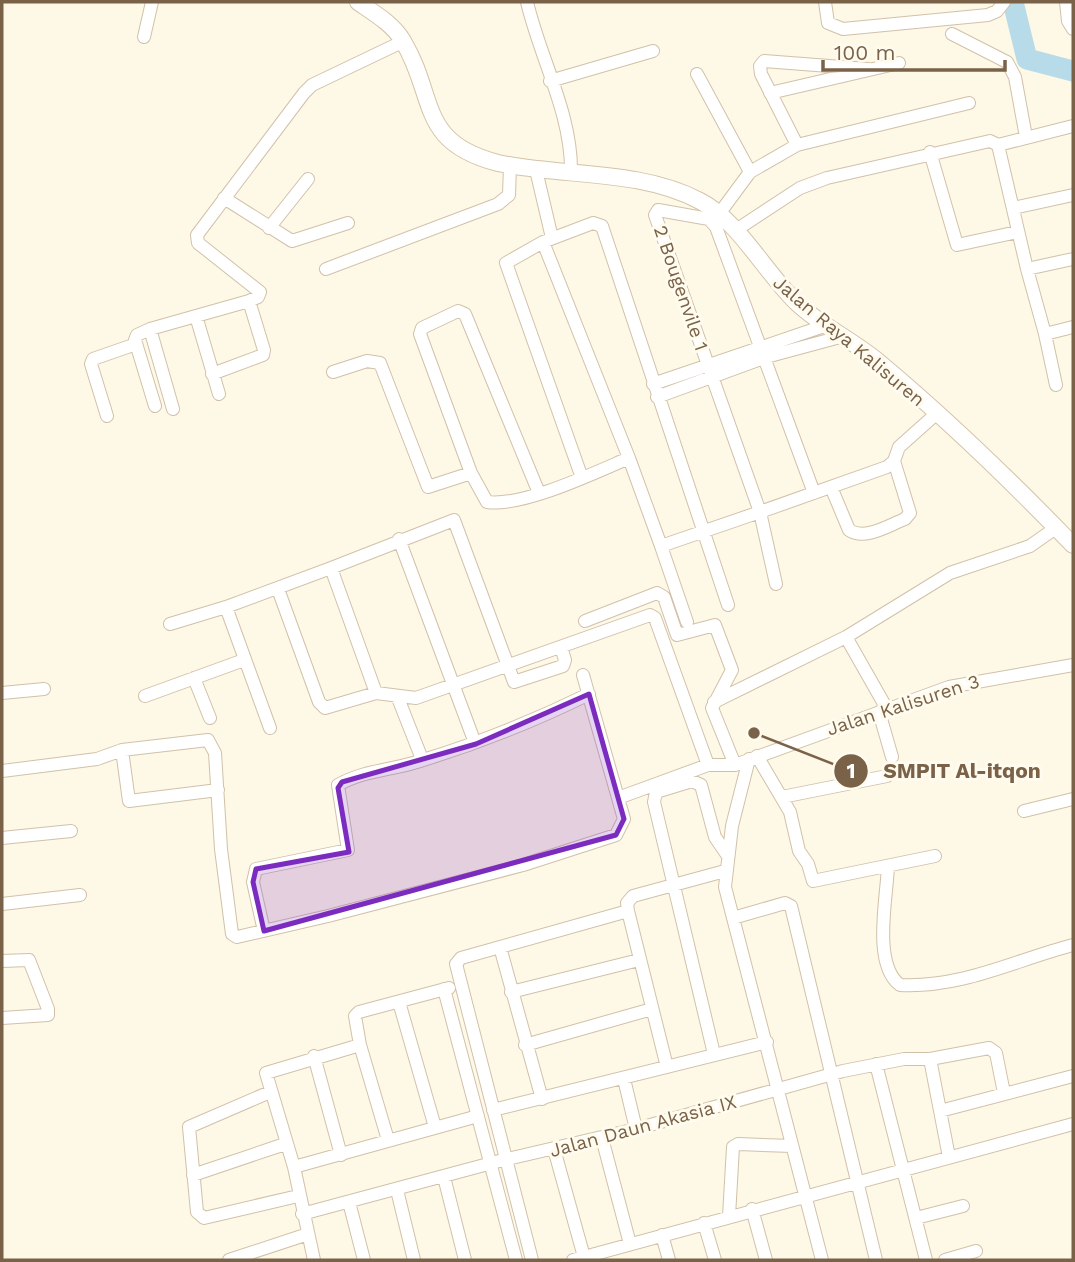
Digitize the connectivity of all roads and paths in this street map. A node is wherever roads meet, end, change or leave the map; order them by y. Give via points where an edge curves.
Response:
1 (152, 2) edge
2 (358, 2) edge
3 (527, 2) edge
4 (825, 2) edge
5 (1004, 2) edge
6 (1066, 2) edge
7 (1073, 29) edge
8 (952, 34) dead end
9 (144, 37) dead end
10 (404, 41) junction
11 (653, 51) dead end
12 (899, 63) dead end
13 (868, 69) junction
14 (697, 74) dead end
15 (550, 81) junction
16 (770, 93) junction
17 (969, 103) dead end
18 (1073, 126) edge
19 (1026, 137) junction
20 (797, 145) junction
21 (998, 145) junction
22 (930, 152) junction
23 (510, 166) junction
24 (536, 170) junction
25 (571, 172) junction
26 (750, 172) junction
27 (308, 179) dead end
28 (1073, 195) edge
29 (225, 198) junction
30 (1013, 208) junction
31 (719, 214) junction
32 (348, 223) dead end
33 (269, 228) junction
34 (737, 230) junction
35 (1017, 232) junction
36 (547, 240) junction
37 (1073, 259) edge
38 (326, 269) dead end
39 (1027, 269) junction
40 (249, 301) junction
41 (196, 316) junction
42 (824, 326) junction
43 (1073, 327) edge
44 (150, 329) junction
45 (1045, 334) junction
46 (840, 337) junction
47 (136, 344) junction
48 (764, 351) junction
49 (709, 370) junction
50 (332, 372) dead end
51 (212, 373) junction
52 (1056, 385) dead end
53 (655, 391) junction
54 (219, 394) dead end
55 (155, 406) dead end
56 (173, 409) dead end
57 (936, 414) junction
58 (107, 416) dead end
59 (629, 458) junction
60 (894, 461) junction
61 (471, 473) junction
62 (582, 478) junction
63 (831, 487) junction
64 (814, 493) junction
65 (539, 494) junction
66 (761, 512) junction
67 (1057, 527) junction
68 (704, 531) junction
69 (399, 538) junction
70 (1073, 545) edge
71 (661, 546) junction
72 (331, 568) junction
73 (776, 584) dead end
74 (278, 589) junction
75 (728, 605) dead end
76 (226, 607) junction
77 (585, 621) dead end
78 (687, 622) dead end
79 (170, 624) dead end
80 (846, 637) junction
81 (561, 647) junction
82 (244, 660) junction
83 (1073, 665) edge
84 (508, 667) junction
85 (583, 675) dead end
86 (194, 678) junction
87 (452, 685) junction
88 (44, 689) dead end
89 (376, 693) junction
90 (2, 694) edge
91 (589, 694) junction
92 (145, 696) dead end
93 (398, 698) junction
94 (714, 702) junction
95 (883, 710) junction
96 (210, 718) dead end
97 (270, 728) dead end
98 (472, 735) dead end
99 (122, 750) junction
100 (420, 754) dead end
101 (753, 757) junction
102 (892, 757) dead end
103 (708, 765) junction
104 (735, 765) junction
105 (2, 771) edge
106 (887, 776) dead end
107 (218, 790) junction
108 (618, 797) junction
109 (782, 797) junction
110 (1073, 799) edge
111 (1024, 811) dead end
112 (71, 831) dead end
113 (2, 838) edge
114 (728, 856) junction
115 (935, 856) dead end
116 (888, 866) junction
117 (725, 871) junction
118 (673, 885) junction
119 (80, 895) dead end
120 (2, 904) edge
121 (628, 911) junction
122 (733, 918) junction
123 (264, 931) junction
124 (1073, 945) edge
125 (500, 947) junction
126 (639, 960) junction
127 (2, 961) edge
128 (452, 987) junction
129 (511, 992) junction
130 (399, 1002) junction
131 (652, 1009) junction
132 (2, 1018) edge
133 (767, 1042) junction
134 (359, 1045) junction
135 (526, 1045) junction
136 (714, 1054) junction
137 (314, 1056) junction
138 (930, 1059) junction
139 (876, 1064) junction
140 (667, 1067) junction
141 (831, 1075) junction
142 (1073, 1076) edge
143 (624, 1079) junction
144 (779, 1090) junction
145 (270, 1092) junction
146 (1003, 1093) junction
147 (541, 1099) junction
148 (493, 1110) junction
149 (940, 1111) junction
150 (478, 1115) junction
151 (1073, 1124) edge
152 (436, 1127) junction
153 (636, 1129) junction
154 (602, 1138) junction
155 (388, 1140) junction
156 (285, 1144) junction
157 (792, 1146) junction
158 (554, 1149) junction
159 (341, 1155) junction
160 (949, 1157) junction
161 (499, 1161) junction
162 (294, 1167) junction
163 (903, 1169) junction
164 (193, 1175) junction
165 (444, 1177) junction
166 (855, 1182) junction
167 (397, 1189) junction
168 (805, 1195) junction
169 (298, 1196) junction
170 (349, 1202) junction
171 (963, 1206) dead end
172 (752, 1209) junction
173 (302, 1214) junction
174 (729, 1216) junction
175 (916, 1218) junction
176 (704, 1223) junction
177 (307, 1234) junction
178 (662, 1235) junction
179 (630, 1244) junction
180 (976, 1251) dead end
181 (578, 1259) edge
182 (229, 1260) edge
183 (314, 1260) edge
184 (364, 1260) edge
185 (414, 1260) edge
186 (465, 1260) edge
187 (516, 1260) edge
188 (532, 1260) edge
189 (669, 1260) edge
190 (715, 1260) edge
191 (766, 1260) edge
192 (822, 1260) edge
193 (876, 1260) edge
194 (926, 1260) edge
195 (945, 1260) edge

1 - 9 street
2 - 10 main road, Jalan Raya Kalisuren
3 - 15 street
4 - 5 street via 828,23 843,29 988,15
6 - 7 street
8 - 19 street via 1007,62 1015,77
10 - 23 main road, Jalan Raya Kalisuren via 435,125 457,147
10 - 29 street via 312,85
11 - 15 street
12 - 13 street
13 - 16 street
13 - 16 street via 764,61 761,74
14 - 26 street
15 - 25 street via 566,126
16 - 20 street
17 - 20 street
18 - 19 street
19 - 21 street
20 - 26 street
21 - 22 street via 990,141
21 - 30 street
22 - 34 street via 800,188
22 - 35 street via 957,245
23 - 24 main road, Jalan Raya Kalisuren
23 - 38 street via 509,195 498,204
24 - 25 main road, Jalan Raya Kalisuren
24 - 36 street
25 - 31 main road, Jalan Raya Kalisuren via 674,190
26 - 31 street
27 - 33 street
28 - 30 street
29 - 33 street
29 - 40 street via 197,240 257,287 258,297
30 - 35 street
31 - 34 main road, Jalan Raya Kalisuren
32 - 33 street via 292,241
34 - 42 main road, Jalan Raya Kalisuren via 767,273
35 - 39 street
36 - 53 street via 593,223 602,226
36 - 59 street
36 - 62 street via 506,266
37 - 39 street
39 - 45 street
40 - 41 street
40 - 51 street via 262,355
41 - 44 street
41 - 51 street
42 - 46 main road, Jalan Raya Kalisuren
42 - 48 street
43 - 45 street
44 - 47 street via 137,335
44 - 56 street
45 - 52 street
46 - 48 street
46 - 57 main road, Jalan Raya Kalisuren via 876,360
47 - 55 street
47 - 58 street via 97,356 91,364
48 - 49 street
48 - 49 street, 2 Bougenvile 1 via 716,227 709,219 662,209 655,212
48 - 64 street
49 - 53 street
49 - 66 street, 2 Bougenvile 1
50 - 61 street via 367,361 380,363 428,487
51 - 54 street
53 - 68 street
57 - 60 street via 899,447
57 - 67 main road, Jalan Raya Kalisuren
59 - 62 street
59 - 71 street
60 - 63 street
60 - 63 street via 910,513 905,519 855,534 849,530
61 - 65 street via 487,502
61 - 65 street via 420,334 422,328 458,311 465,314
62 - 65 street
63 - 64 street
64 - 66 street
66 - 68 street
66 - 73 street, 2 Bougenvile 1
67 - 70 main road, Jalan Raya Kalisuren
67 - 80 street via 1030,546 950,573
68 - 71 street
68 - 75 street
69 - 72 street
69 - 84 street via 452,519 457,523
69 - 87 street
71 - 78 street
72 - 74 street
72 - 89 street
74 - 76 street
74 - 89 street via 322,706 329,708
76 - 79 street
76 - 82 street
77 - 94 street via 657,593 664,597 677,635 715,625 732,670
80 - 94 street
80 - 95 street
81 - 84 street
81 - 84 street via 563,667 518,683 513,682
81 - 103 street via 645,616 655,618
82 - 86 street
82 - 97 street
83 - 95 street, Jalan Kalisuren 3 via 976,680
84 - 87 street
85 - 91 street
86 - 92 street
86 - 96 street
87 - 93 street via 416,698
87 - 98 street
88 - 90 street
89 - 93 street
91 - 108 street
91 - 123 street via 516,729 338,785 348,850 256,869 253,881
93 - 100 street
94 - 104 street via 713,714
95 - 101 street, Jalan Kalisuren 3
95 - 102 street
99 - 105 street via 97,759
99 - 107 street via 208,740 215,753
99 - 107 street via 129,801
101 - 104 street, Jalan Kalisuren 3
101 - 109 street
101 - 114 street
103 - 104 street, Jalan Kalisuren 3
103 - 108 street, Jalan Kalisuren 3
106 - 109 street
107 - 123 street via 232,934
108 - 123 street via 624,819 608,840
109 - 116 street via 813,881
110 - 111 street
112 - 113 street
114 - 117 street
114 - 118 street via 715,837 701,785 691,781 656,792 654,802
115 - 116 street
116 - 124 street via 882,942 892,975 900,985 961,980
117 - 118 street
117 - 122 street
118 - 121 street via 633,896 626,903
118 - 136 street
119 - 120 street
121 - 125 street
121 - 126 street
122 - 133 street
122 - 141 street via 785,903 791,906
125 - 128 street via 461,958
125 - 129 street
126 - 129 street
126 - 131 street
127 - 132 street via 24,958 31,963 48,1015
128 - 130 street
128 - 148 street
128 - 150 street
129 - 135 street
130 - 134 street via 355,1016
130 - 152 street
131 - 135 street
131 - 140 street
133 - 136 street
133 - 144 street
134 - 137 street
134 - 155 street
135 - 147 street
136 - 140 street
137 - 145 street via 267,1072
137 - 159 street
138 - 139 street, Jalan Daun Akasia IX
138 - 146 street, Jalan Daun Akasia IX via 989,1048 996,1053
138 - 149 street
139 - 141 street, Jalan Daun Akasia IX
139 - 163 street
140 - 143 street
141 - 144 street, Jalan Daun Akasia IX
141 - 166 street
142 - 146 street
143 - 147 street
143 - 153 street
144 - 153 street, Jalan Daun Akasia IX
144 - 157 street
145 - 156 street
145 - 164 street via 189,1128
146 - 149 street
147 - 148 street
148 - 161 street
149 - 160 street
150 - 152 street
150 - 161 street
151 - 160 street
152 - 155 street
153 - 154 street, Jalan Daun Akasia IX
154 - 158 street, Jalan Daun Akasia IX
154 - 179 street
155 - 159 street
156 - 162 street
156 - 164 street
157 - 168 street
157 - 174 street via 733,1147
158 - 161 street, Jalan Daun Akasia IX
158 - 181 street
159 - 162 street
160 - 163 street
161 - 165 street, Jalan Daun Akasia IX
161 - 187 street
161 - 188 street
162 - 169 street
163 - 166 street
163 - 175 street
164 - 169 street via 201,1217
165 - 167 street, Jalan Daun Akasia IX
165 - 186 street
166 - 168 street
166 - 193 street
167 - 170 street, Jalan Daun Akasia IX
167 - 185 street
168 - 172 street
168 - 192 street
169 - 173 street
170 - 173 street, Jalan Daun Akasia IX
170 - 184 street
171 - 175 street
172 - 174 street
172 - 191 street
173 - 177 street
174 - 176 street
175 - 194 street
176 - 178 street
176 - 190 street
177 - 182 street
177 - 183 street
178 - 179 street
178 - 189 street
179 - 181 street
180 - 195 street

